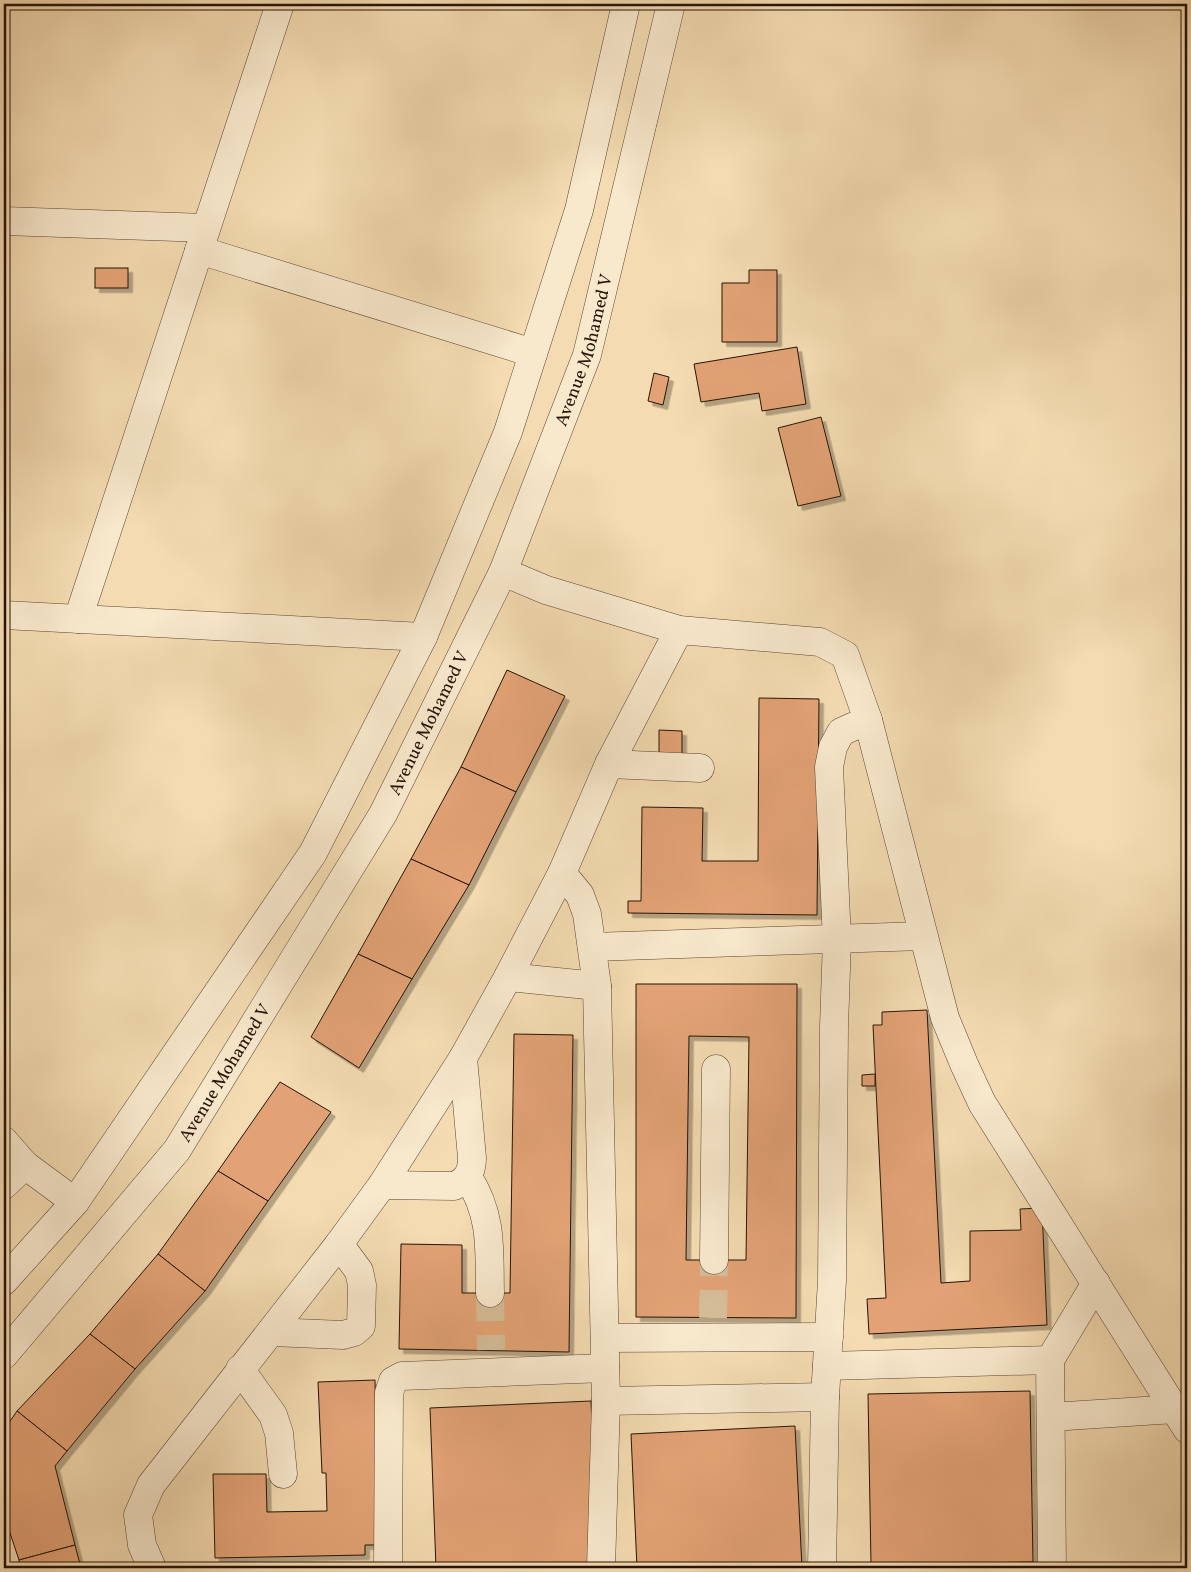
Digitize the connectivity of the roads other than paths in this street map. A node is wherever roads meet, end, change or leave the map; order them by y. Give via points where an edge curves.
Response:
1 (280, 4) edge
2 (626, 4) edge
3 (671, 4) edge
4 (4, 221) edge
5 (203, 239) junction
6 (533, 353) junction
7 (503, 572) junction
8 (4, 615) edge
9 (78, 620) junction
10 (679, 630) junction
11 (423, 637) junction
12 (868, 720) junction
13 (609, 764) junction
14 (700, 768) dead end
15 (562, 873) junction
16 (923, 936) junction
17 (837, 940) junction
18 (592, 947) junction
19 (508, 977) junction
20 (597, 986) junction
21 (463, 1058) junction
22 (716, 1069) dead end
23 (4, 1141) edge
24 (25, 1165) junction
25 (468, 1177) junction
26 (4, 1185) edge
27 (382, 1185) junction
28 (75, 1202) junction
29 (339, 1244) junction
30 (714, 1260) tunnel mouth
31 (4, 1280) edge
32 (1096, 1283) junction
33 (490, 1293) tunnel mouth
34 (271, 1332) junction
35 (829, 1337) junction
36 (605, 1338) junction
37 (4, 1355) edge
38 (1050, 1360) junction
39 (827, 1366) junction
40 (240, 1368) junction
41 (605, 1368) junction
42 (825, 1397) junction
43 (606, 1401) junction
44 (1051, 1417) junction
45 (1181, 1419) edge
46 (283, 1474) dead end
47 (152, 1568) edge
48 (388, 1568) edge
49 (601, 1568) edge
50 (822, 1568) edge
51 (1052, 1568) edge

1 - 5 street
2 - 6 street via 579,210
3 - 7 street, Avenue Mohamed V via 587,355
4 - 5 street
5 - 6 street
5 - 9 street
6 - 11 street via 508,432
7 - 10 street via 546,590
7 - 37 street, Avenue Mohamed V via 383,814 177,1150
8 - 9 street
9 - 11 street
10 - 12 street via 820,642 845,655
10 - 13 street
11 - 28 street via 313,853
12 - 16 street
12 - 17 street via 841,732 833,747 829,767
13 - 14 street
13 - 15 street
15 - 18 street via 580,895 587,914
15 - 19 street
16 - 17 street
16 - 32 street via 945,1018 982,1103
17 - 18 street
17 - 35 street
18 - 20 street
19 - 20 street
19 - 21 street
20 - 36 street
21 - 25 street via 472,1158
21 - 27 street
22 - 30 street
23 - 24 street
24 - 26 street
24 - 28 street
25 - 27 street via 454,1186
25 - 33 street via 477,1191 487,1222
27 - 29 street
28 - 31 street
29 - 34 street
29 - 34 street via 359,1271 361,1326 343,1335
32 - 38 street
32 - 45 street
34 - 40 street
35 - 36 street via 713,1327
35 - 39 street
36 - 41 street
38 - 39 street
38 - 44 street
39 - 42 street
40 - 46 street via 273,1415 280,1433
40 - 47 street via 151,1485 144,1500 138,1515 142,1545
41 - 43 street
41 - 48 street via 491,1361 402,1376 393,1382 389,1393
42 - 43 street
42 - 50 street
43 - 49 street
44 - 45 street
44 - 51 street

